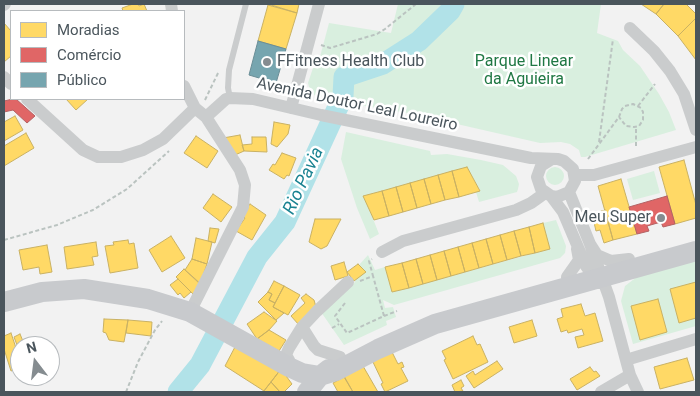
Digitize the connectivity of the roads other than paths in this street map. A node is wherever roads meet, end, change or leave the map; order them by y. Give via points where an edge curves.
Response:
1 (246, 4) edge
2 (320, 4) edge
3 (630, 28) dead end
4 (185, 88) edge
5 (230, 98) junction
6 (28, 100) edge
7 (195, 108) junction
8 (291, 108) junction
9 (206, 117) junction
10 (696, 130) edge
11 (696, 147) edge
12 (508, 153) junction
13 (552, 160) junction
14 (575, 175) junction
15 (545, 191) junction
16 (568, 192) junction
17 (696, 240) edge
18 (577, 246) junction
19 (696, 251) edge
20 (382, 252) road end
21 (630, 264) junction
22 (597, 273) junction
23 (569, 281) junction
24 (352, 282) road end
25 (4, 302) edge
26 (194, 314) junction
27 (302, 327) junction
28 (696, 340) edge
29 (314, 346) junction
30 (261, 352) junction
31 (290, 353) junction
32 (348, 354) junction
33 (626, 360) junction
34 (630, 375) junction
35 (320, 376) junction
36 (306, 392) edge
37 (601, 392) edge
38 (638, 392) edge

1 - 5 lane via 229,70
2 - 8 street
3 - 10 street via 670,71 684,94
4 - 7 street
5 - 8 street, Avenida Doutor Leal Loureiro via 253,99
5 - 9 street
6 - 7 street via 83,150 98,157 121,157 143,150 162,139
7 - 9 street
8 - 12 street, Avenida Doutor Leal Loureiro
9 - 26 street via 240,170 245,185 243,207
11 - 14 street via 594,175
12 - 13 street, Avenida Doutor Leal Loureiro
12 - 15 street, Avenida Doutor Leal Loureiro via 528,165
13 - 14 street, Avenida Doutor Leal Loureiro via 569,164
13 - 15 street via 542,166 537,177
14 - 16 street
15 - 16 street via 563,195
15 - 18 street, Avenida Doutor Leal Loureiro via 562,212
15 - 20 street via 516,210 403,241
16 - 22 street
17 - 21 main road
18 - 22 street, Avenida Doutor Leal Loureiro via 584,260
18 - 23 street via 579,260
19 - 21 main road
21 - 22 main road
22 - 23 main road
22 - 33 street
23 - 32 main road via 428,317
23 - 35 main road via 435,324
24 - 27 street
25 - 26 main road via 42,292 84,289 148,299
26 - 30 main road
27 - 29 street
27 - 31 street
28 - 33 street
29 - 31 street
29 - 32 street via 323,352
30 - 31 main road
30 - 35 main road via 302,373
30 - 36 main road via 300,379
31 - 32 main road via 300,362 322,362
32 - 35 main road
33 - 34 street
34 - 37 street
34 - 38 street
35 - 36 main road

